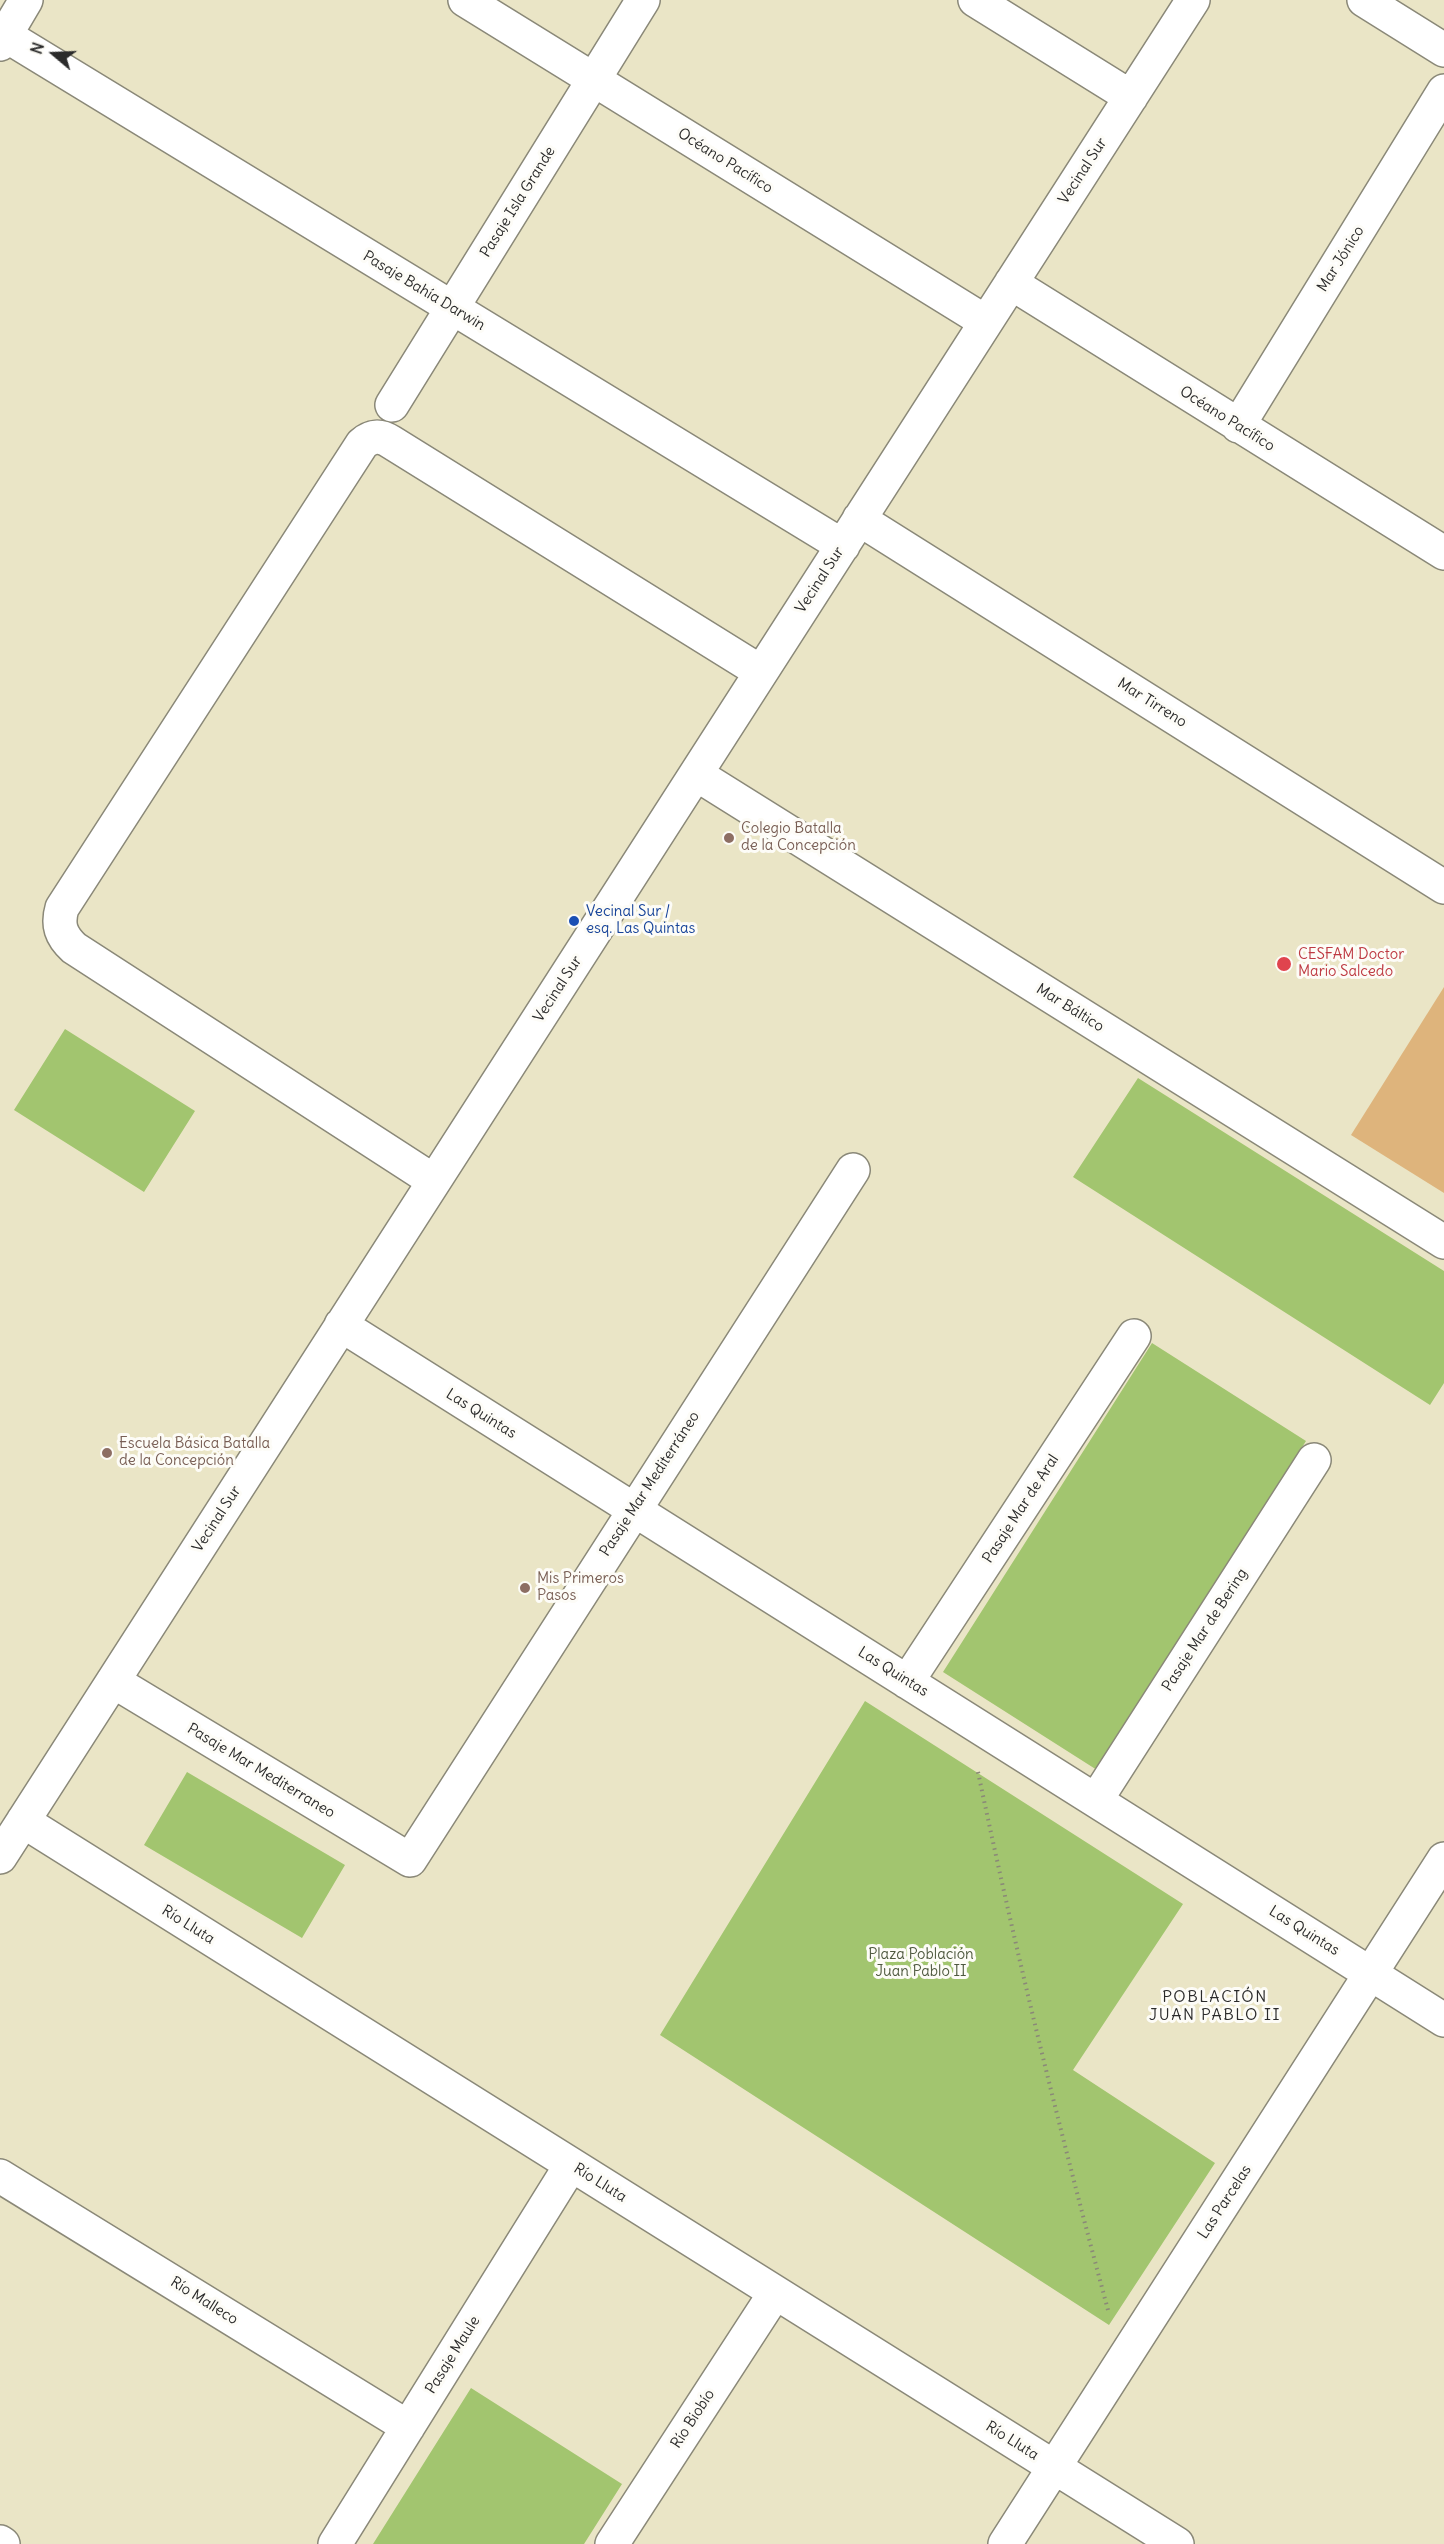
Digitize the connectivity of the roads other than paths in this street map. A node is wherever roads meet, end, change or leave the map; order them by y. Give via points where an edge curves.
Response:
1 (26, 0) edge
2 (465, 0) edge
3 (643, 0) edge
4 (975, 0) edge
5 (1193, 0) edge
6 (1364, 0) edge
7 (2, 39) edge
8 (1444, 50) edge
9 (594, 80) junction
10 (1444, 91) edge
11 (1131, 96) junction
12 (1011, 283) junction
13 (452, 308) junction
14 (986, 322) junction
15 (392, 405) dead end
16 (1238, 426) junction
17 (851, 532) junction
18 (1439, 539) edge
19 (761, 672) junction
20 (696, 774) junction
21 (1444, 886) edge
22 (853, 1170) dead end
23 (434, 1181) junction
24 (1444, 1242) edge
25 (341, 1325) junction
26 (1134, 1336) dead end
27 (1314, 1460) dead end
28 (633, 1509) junction
29 (113, 1681) junction
30 (908, 1682) junction
31 (1096, 1800) junction
32 (23, 1821) junction
33 (0, 1857) edge
34 (1444, 1859) edge
35 (410, 1860) joint
36 (1371, 1974) junction
37 (1444, 2020) edge
38 (572, 2165) junction
39 (0, 2176) edge
40 (775, 2293) junction
41 (408, 2427) junction
42 (1056, 2468) junction
43 (335, 2544) edge
44 (612, 2544) edge
45 (1005, 2544) edge
46 (1177, 2544) edge

1 - 7 street
2 - 9 street, Océano Pacífico
3 - 9 street, Pasaje Isla Grande
4 - 11 street
5 - 11 street, Vecinal Sur
6 - 8 street
7 - 13 street, Pasaje Bahía Darwin
9 - 13 street, Pasaje Isla Grande
9 - 14 street, Océano Pacífico
10 - 16 street, Mar Jónico
11 - 12 street, Vecinal Sur
12 - 14 street, Vecinal Sur
12 - 16 street, Océano Pacífico
13 - 15 street, Pasaje Isla Grande
13 - 17 street, Pasaje Bahía Darwin
14 - 17 street, Vecinal Sur
16 - 18 street, Océano Pacífico
17 - 19 street, Vecinal Sur
17 - 21 street, Mar Tirreno
19 - 20 street, Vecinal Sur
19 - 23 street via 383,437 374,437 362,444 68,898 59,919 60,930 74,948
20 - 23 street, Vecinal Sur
20 - 24 street, Mar Báltico
22 - 28 street, Pasaje Mar Mediterráneo
23 - 25 street, Vecinal Sur
25 - 28 street, Las Quintas
25 - 29 street, Vecinal Sur
26 - 30 street, Pasaje Mar de Aral
27 - 31 street, Pasaje Mar de Bering
28 - 30 street, Las Quintas
28 - 35 street, Pasaje Mar Mediterráneo
29 - 32 street, Vecinal Sur
29 - 35 street, Pasaje Mar Mediterraneo
30 - 31 street, Las Quintas
31 - 36 street, Las Quintas
32 - 33 street, Vecinal Sur
32 - 38 street, Río Lluta
34 - 36 street, Las Parcelas
36 - 37 street, Las Quintas
36 - 42 street, Las Parcelas
38 - 40 street, Río Lluta
38 - 41 street, Pasaje Maule
39 - 41 street, Río Malleco
40 - 42 street, Río Lluta
40 - 44 street, Río Biobío
41 - 43 street, Pasaje Maule
42 - 45 street, Las Parcelas
42 - 46 street, Río Lluta

